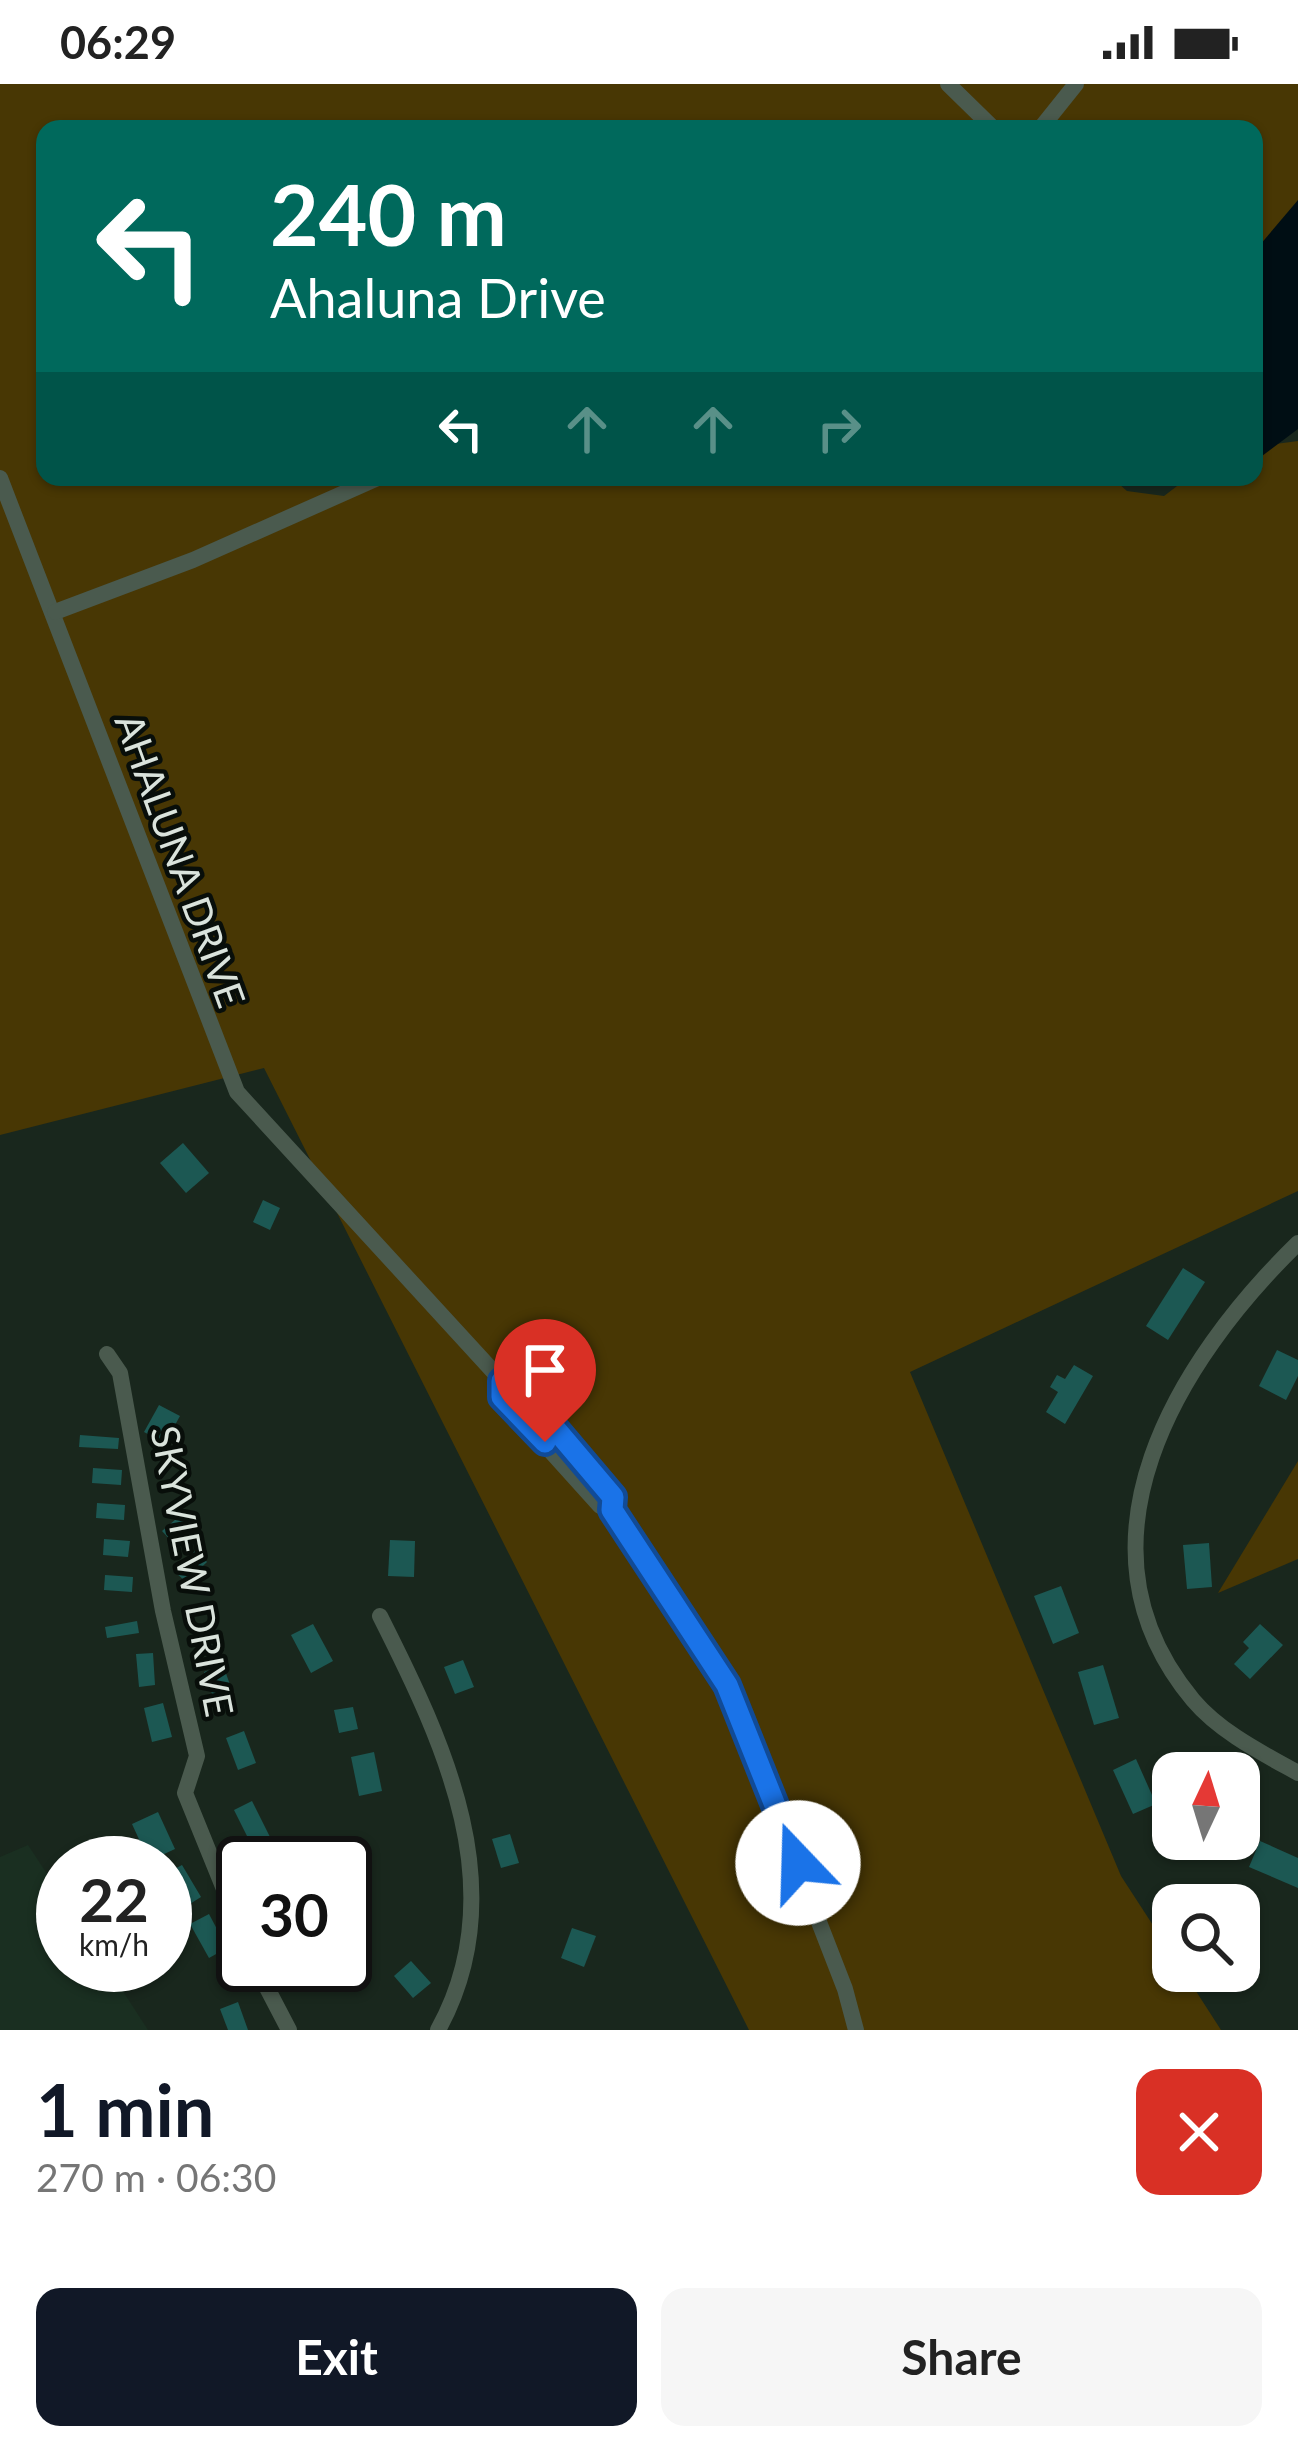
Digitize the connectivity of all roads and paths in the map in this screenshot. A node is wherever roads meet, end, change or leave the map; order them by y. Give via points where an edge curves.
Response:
1 (948, 84) edge
2 (1076, 84) edge
3 (985, 120) edge
4 (1047, 120) edge
5 (0, 478) edge
6 (360, 486) edge
7 (55, 612) junction
8 (1298, 1243) edge
9 (107, 1354) dead end
10 (380, 1616) dead end
11 (1298, 1773) edge
12 (216, 1871) edge
13 (270, 1992) edge
14 (290, 2030) edge
15 (438, 2030) edge
16 (856, 2030) edge

1 - 3 street
2 - 4 street
5 - 7 street, AHALUNA DRIVE
6 - 7 street
7 - 16 street, AHALUNA DRIVE via 236,1092 502,1381 502,1397 600,1506 612,1510 727,1685
8 - 11 street via 1253,1287 1178,1394 1144,1477 1136,1542 1155,1635 1195,1702
9 - 12 street, SKYVIEW DRIVE via 120,1373 197,1756 184,1793
10 - 15 street via 431,1716 464,1820 469,1934
13 - 14 street

